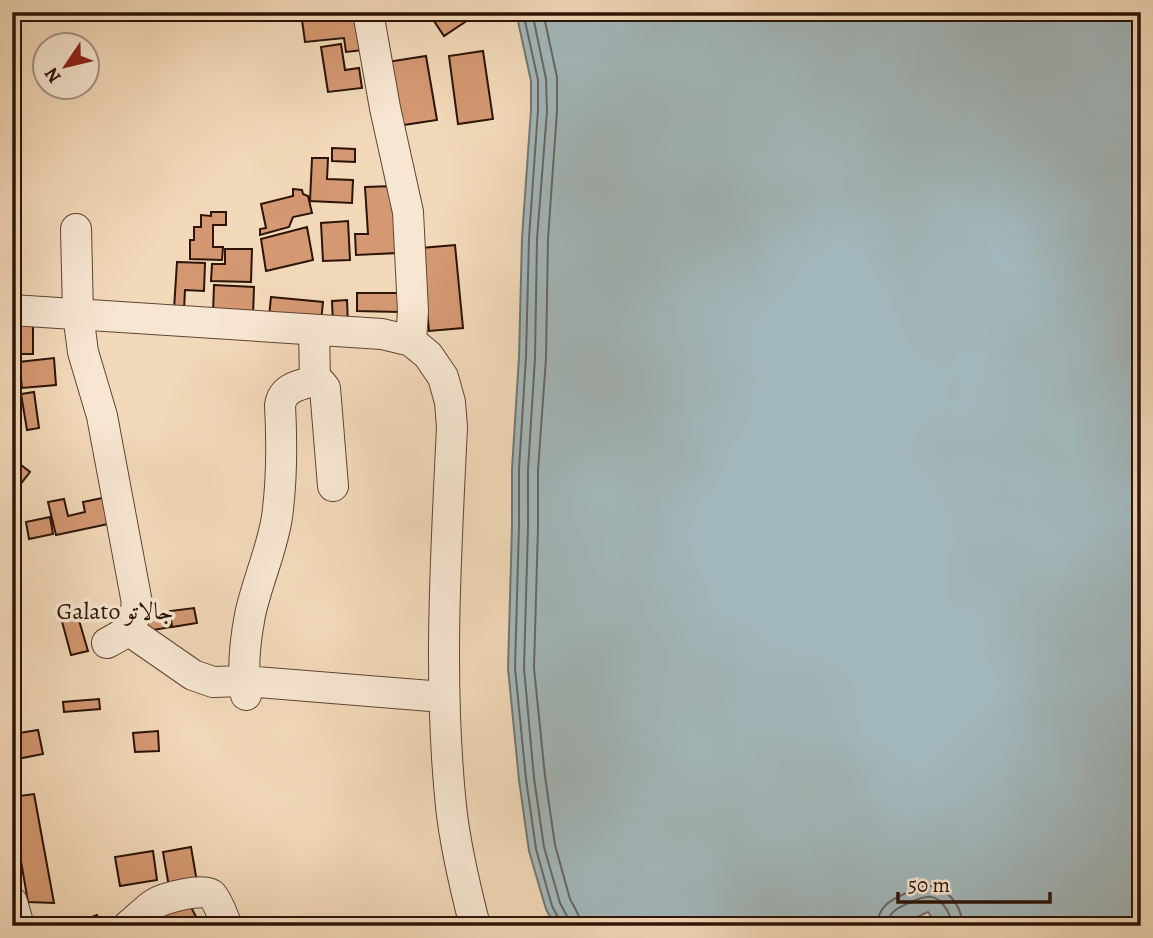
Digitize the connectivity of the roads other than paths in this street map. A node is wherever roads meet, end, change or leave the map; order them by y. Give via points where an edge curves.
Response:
1 (368, 12) edge
2 (76, 229) dead end
3 (12, 310) edge
4 (78, 314) junction
5 (314, 330) junction
6 (411, 341) junction
7 (315, 381) junction
8 (333, 486) dead end
9 (245, 688) junction
10 (443, 697) junction
11 (12, 902) edge
12 (19, 926) edge
13 (128, 926) edge
14 (227, 926) edge
15 (475, 926) edge

1 - 6 street via 408,212
2 - 4 street
3 - 4 street
4 - 5 street
4 - 9 street via 137,603 135,620 118,636 193,674
5 - 6 street via 382,334
5 - 7 street
6 - 10 street via 443,377 450,402
7 - 8 street via 325,388
7 - 9 street via 281,397 277,519 250,613
9 - 10 street
10 - 15 street via 451,808
11 - 12 street
13 - 14 street via 155,903 200,892 212,895

